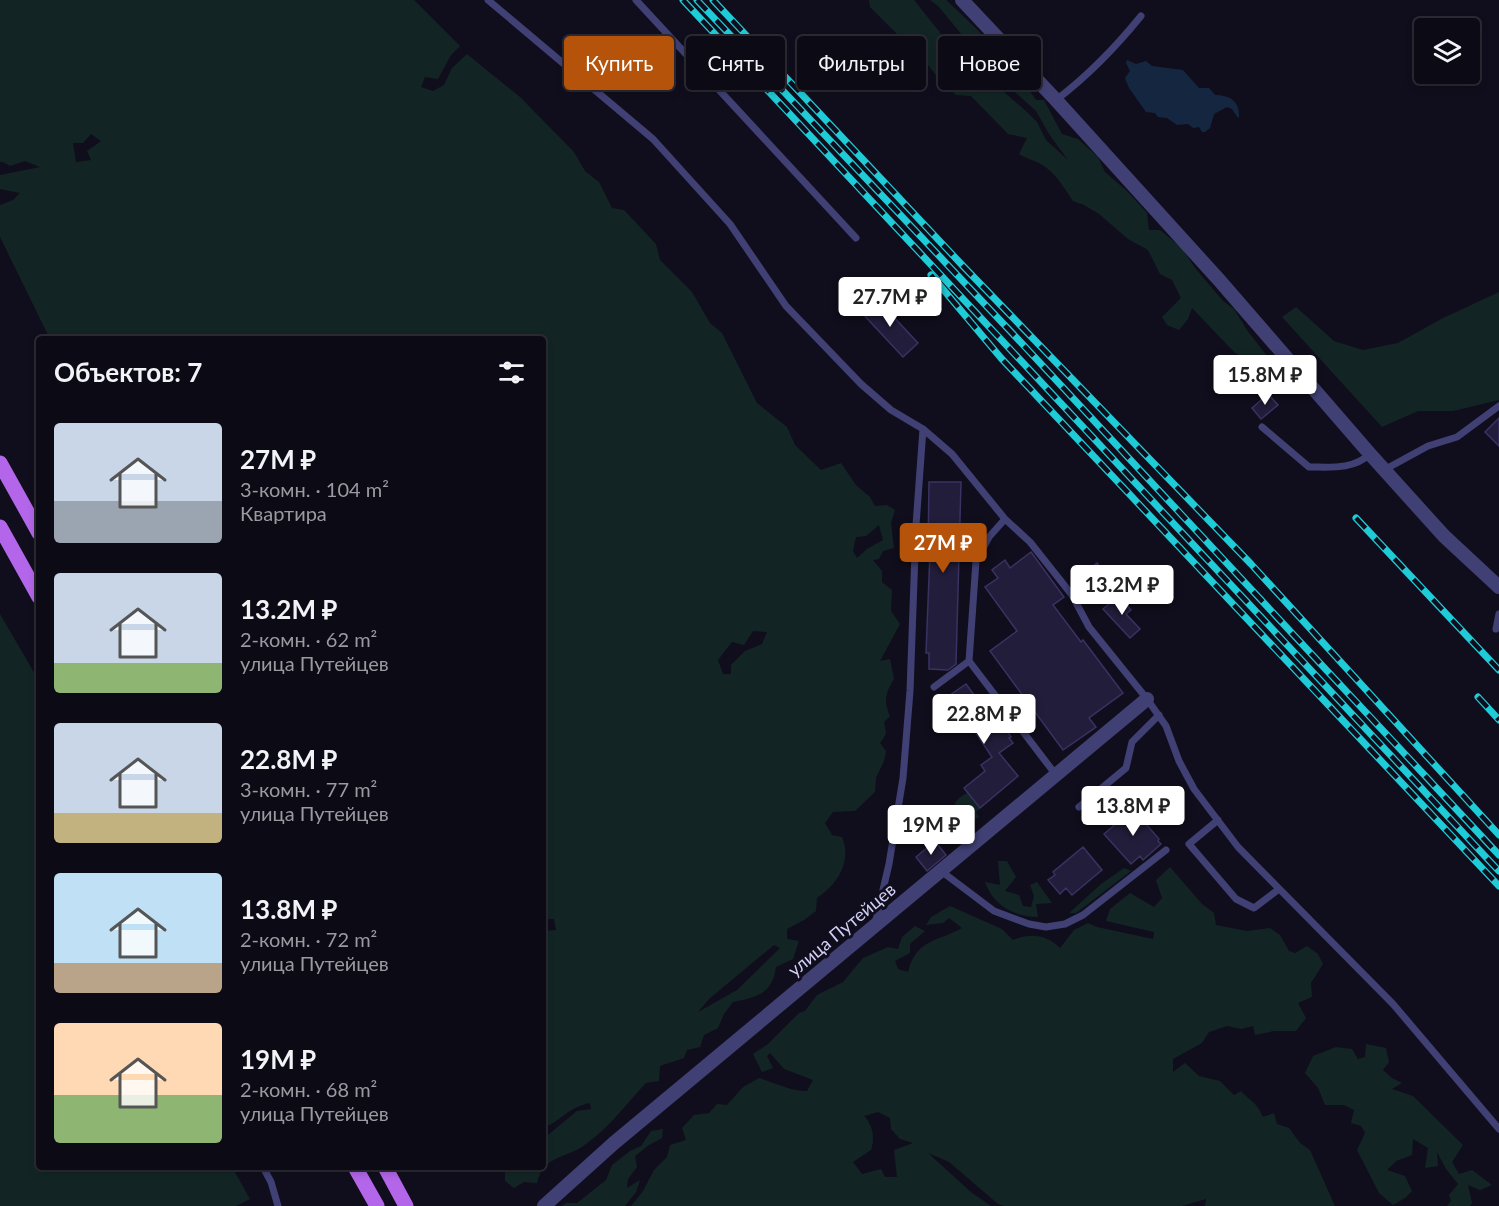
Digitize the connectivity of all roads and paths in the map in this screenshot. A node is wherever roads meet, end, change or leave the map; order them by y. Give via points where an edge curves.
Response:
1 (488, 0) edge
2 (636, 0) edge
3 (962, 0) edge
4 (1141, 16) dead end
5 (1056, 100) junction
6 (855, 238) dead end
7 (1499, 406) edge
8 (1262, 427) dead end
9 (923, 429) junction
10 (1370, 454) junction
11 (0, 463) edge
12 (1384, 470) junction
13 (1005, 519) junction
14 (0, 527) edge
15 (36, 527) edge
16 (1499, 587) edge
17 (36, 592) edge
18 (1499, 614) edge
19 (1496, 629) dead end
20 (969, 661) junction
21 (934, 687) dead end
22 (1147, 699) junction
23 (1158, 716) junction
24 (1056, 775) junction
25 (1079, 807) dead end
26 (1218, 820) junction
27 (1166, 850) dead end
28 (941, 871) junction
29 (1279, 888) junction
30 (874, 927) junction
31 (1499, 1129) edge
32 (265, 1170) edge
33 (356, 1170) edge
34 (387, 1170) edge
35 (372, 1204) edge
36 (278, 1206) edge
37 (406, 1206) edge
38 (544, 1206) edge

1 - 9 lane via 653,139 730,224 786,306 861,384 891,410
2 - 6 lane
3 - 5 street
4 - 5 lane via 1113,51
5 - 10 street
7 - 12 lane via 1457,437 1428,446
8 - 10 lane via 1309,467 1346,466 1361,462
9 - 13 lane via 952,454
9 - 30 lane via 903,778
10 - 12 street
11 - 15 main road
12 - 16 street via 1444,536
13 - 20 lane via 976,561
13 - 22 lane via 1030,542 1065,586 1089,627
14 - 17 main road
18 - 19 lane
20 - 21 lane
20 - 24 lane
22 - 23 lane
22 - 24 street, улица Путейцев
23 - 25 lane via 1132,742 1126,768
23 - 26 lane via 1194,789
24 - 28 street, улица Путейцев
26 - 29 lane via 1238,847
26 - 29 lane via 1189,844 1236,898 1254,909
27 - 28 lane via 1083,915 1065,924 1046,927 994,911
28 - 30 street, улица Путейцев
29 - 31 lane via 1392,1004
30 - 38 street, улица Путейцев
32 - 36 lane
33 - 35 main road
34 - 37 main road

